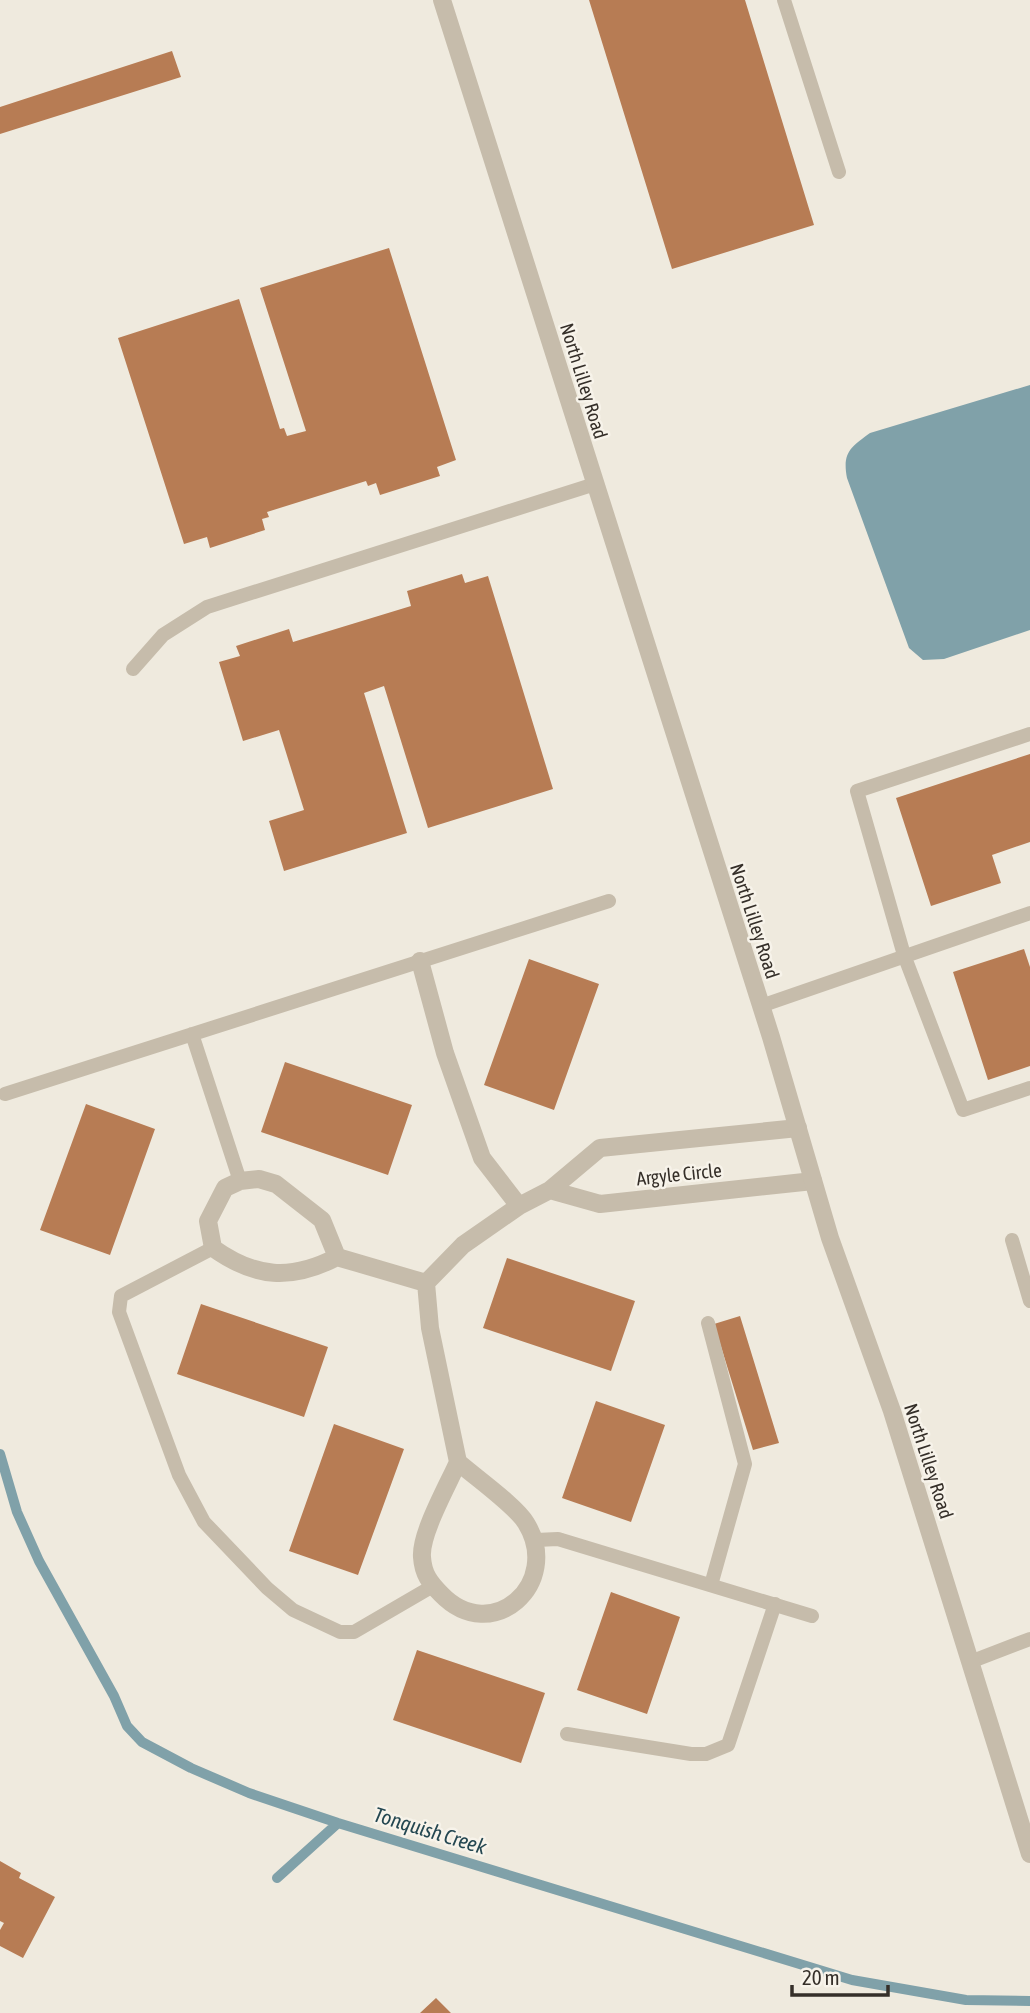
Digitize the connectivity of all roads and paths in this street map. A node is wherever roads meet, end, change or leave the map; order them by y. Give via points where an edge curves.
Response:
1 (442, 0) edge
2 (785, 0) edge
3 (839, 172) dead end
4 (595, 484) junction
5 (133, 669) dead end
6 (1030, 734) edge
7 (609, 901) dead end
8 (1030, 913) edge
9 (904, 955) junction
10 (420, 961) junction
11 (761, 1006) junction
12 (192, 1034) junction
13 (1030, 1088) edge
14 (5, 1094) dead end
15 (798, 1128) junction
16 (240, 1181) junction
17 (813, 1181) junction
18 (550, 1190) junction
19 (519, 1206) junction
20 (1012, 1240) dead end
21 (213, 1248) junction
22 (337, 1257) junction
23 (426, 1283) junction
24 (1030, 1301) edge
25 (708, 1323) dead end
26 (458, 1462) junction
27 (536, 1540) junction
28 (433, 1586) junction
29 (711, 1586) junction
30 (775, 1604) junction
31 (812, 1616) dead end
32 (1030, 1639) edge
33 (970, 1662) junction
34 (567, 1734) dead end
35 (1030, 1854) edge

1 - 4 street, North Lilley Road
2 - 3 lane
4 - 5 lane via 207,607 163,635
4 - 11 street, North Lilley Road
6 - 9 lane via 857,792
7 - 10 lane
8 - 9 lane
9 - 11 lane
9 - 13 lane via 963,1110
10 - 12 lane
10 - 19 street via 445,1053 482,1158
11 - 15 street, North Lilley Road
12 - 14 lane
12 - 16 lane
15 - 17 street, North Lilley Road
15 - 18 street, Argyle Circle via 600,1148
16 - 21 street via 225,1188 208,1221
16 - 22 street via 259,1179 276,1184 322,1220
17 - 18 street, Argyle Circle via 600,1204
17 - 33 street, North Lilley Road via 892,1411
18 - 19 street, Argyle Circle
19 - 23 street, Argyle Circle via 463,1245
20 - 24 lane
21 - 22 street via 238,1265 266,1273 310,1271
21 - 28 lane via 121,1296 119,1312 178,1475 204,1522 293,1611 340,1632 354,1632
22 - 23 street
23 - 26 street via 429,1328
25 - 29 lane via 745,1464
26 - 27 street via 524,1520
26 - 28 street via 422,1554 425,1574
27 - 28 street via 537,1564 530,1587 508,1609 490,1614 470,1612 450,1603
27 - 29 lane via 558,1539
29 - 30 lane
30 - 31 lane
30 - 34 lane via 728,1745 706,1754 691,1754
32 - 33 lane
33 - 35 street, North Lilley Road

